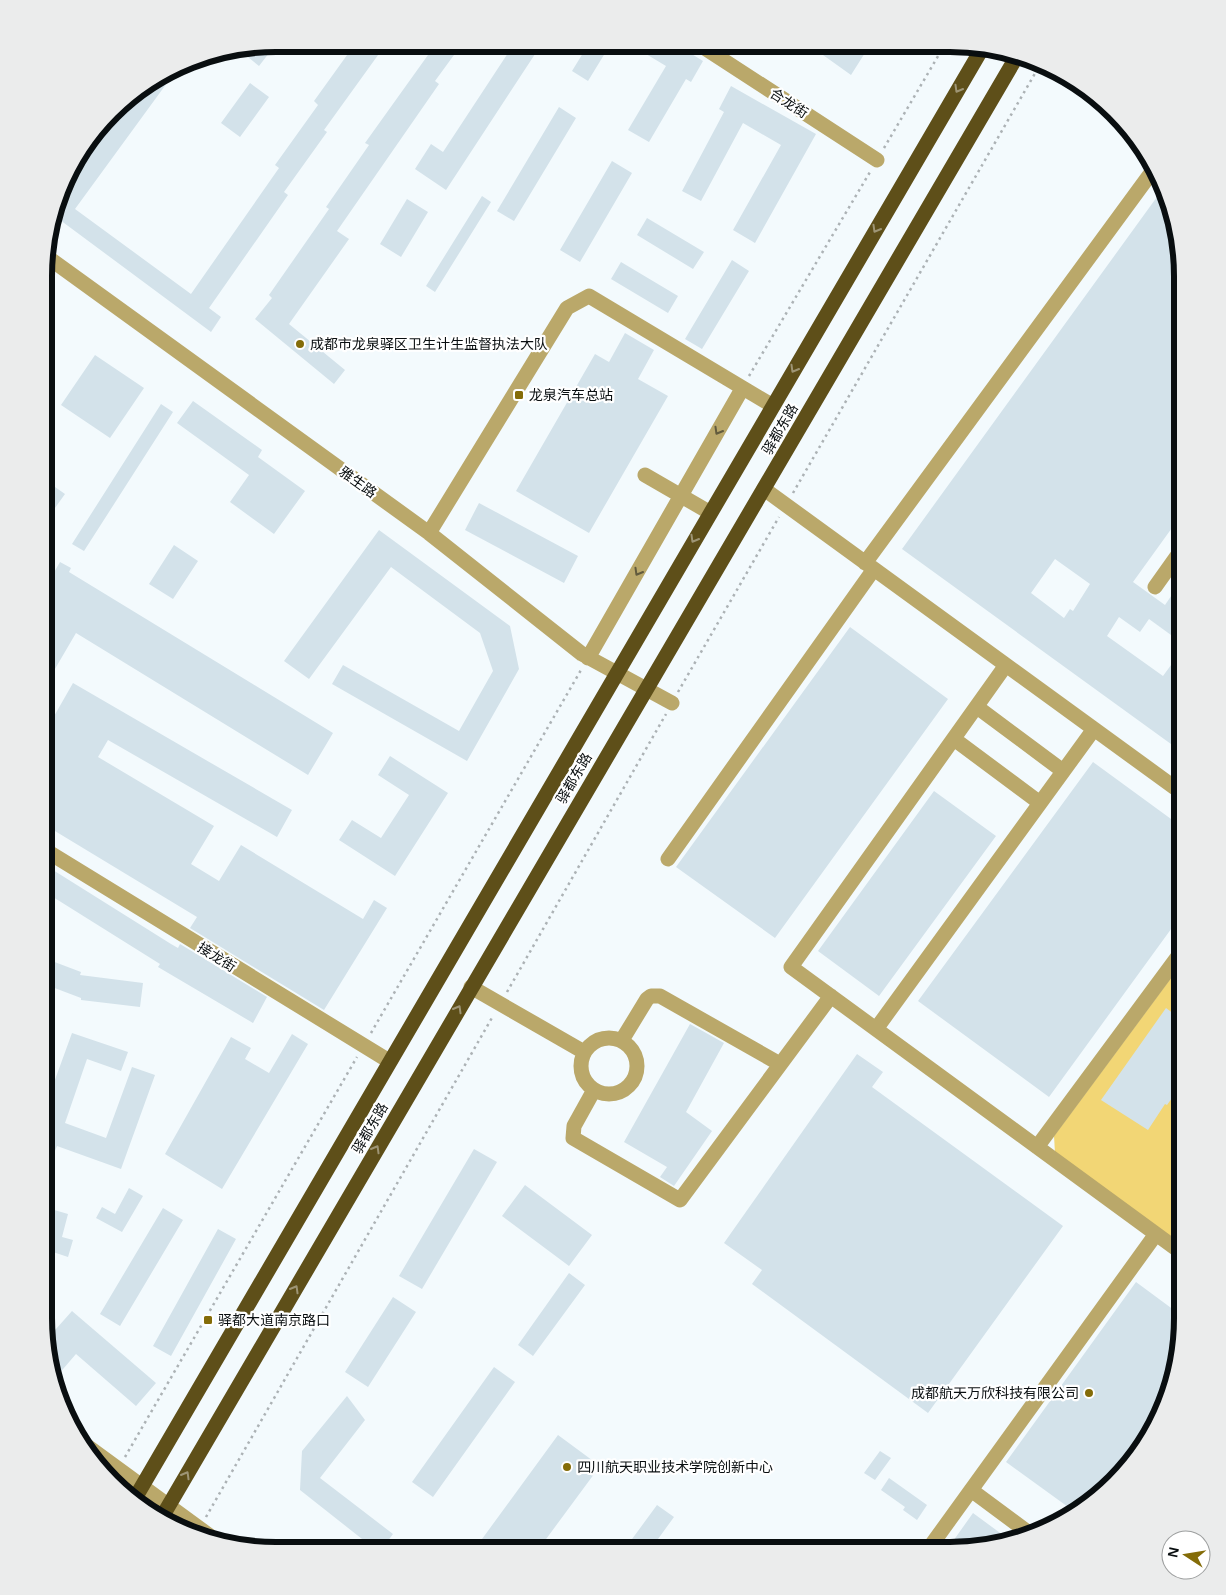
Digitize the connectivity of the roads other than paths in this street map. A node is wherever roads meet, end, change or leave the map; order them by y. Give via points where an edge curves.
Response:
1 (711, 52) edge
2 (979, 54) edge
3 (1014, 62) edge
4 (877, 160) road end
5 (1149, 176) edge
6 (53, 261) edge
7 (742, 388) junction
8 (773, 406) junction
9 (645, 474) dead end
10 (764, 489) junction
11 (681, 496) junction
12 (710, 512) junction
13 (429, 533) junction
14 (1174, 560) edge
15 (870, 566) junction
16 (1155, 586) dead end
17 (588, 658) junction
18 (1006, 665) junction
19 (617, 674) junction
20 (645, 690) junction
21 (672, 703) road end
22 (977, 706) junction
23 (1094, 729) junction
24 (954, 739) junction
25 (1063, 771) junction
26 (1174, 787) edge
27 (1040, 803) junction
28 (52, 854) edge
29 (668, 859) dead end
30 (1174, 962) edge
31 (471, 987) junction
32 (831, 996) junction
33 (876, 1029) junction
34 (622, 1040) junction
35 (584, 1052) junction
36 (390, 1061) junction
37 (780, 1064) junction
38 (594, 1090) junction
39 (1037, 1147) junction
40 (1156, 1234) junction
41 (1174, 1247) edge
42 (100, 1456) edge
43 (142, 1487) junction
44 (971, 1490) junction
45 (138, 1494) edge
46 (165, 1511) edge
47 (195, 1527) edge
48 (1026, 1529) edge
49 (933, 1542) edge

1 - 4 street, 合龙街
2 -> 8 highway, 驿都东路
3 - 10 highway, 驿都东路
5 - 15 street
6 - 13 street, 雅生路
7 - 8 street
7 -> 11 street
7 - 13 street via 589,296 567,308
8 - 12 highway, 驿都东路
9 - 11 street
10 - 15 street
10 - 20 highway, 驿都东路
11 - 12 street
11 -> 17 street
12 -> 19 highway, 驿都东路
13 - 17 street, 雅生路
14 - 16 street
15 - 18 street
15 - 29 street
17 - 19 street, 雅生路
18 - 22 street
18 - 23 street
19 - 20 street, 雅生路
19 - 36 highway, 驿都东路
20 - 21 street, 雅生路
20 - 31 highway, 驿都东路
22 - 24 street
22 - 25 street
23 - 25 street
23 - 26 street
24 - 27 street
24 - 32 street via 791,968
25 - 27 street
27 - 33 street
28 - 36 street, 接龙街
30 - 39 street
31 - 35 street
46 -> 31 highway, 驿都东路
32 - 33 street
32 - 37 street
33 - 39 street
34 - 35 street via 603,1038 594,1041
34 - 37 street via 647,999 660,996
34 - 38 street via 635,1054 633,1081 618,1093
35 - 38 street via 580,1065 582,1074
36 - 43 highway, 驿都东路
37 - 38 street via 680,1200 573,1138 574,1126
39 - 40 street
40 - 41 street
40 - 44 street
42 - 43 street
43 - 45 highway, 驿都东路
43 - 46 street
44 - 48 street
44 - 49 street
46 - 47 street

